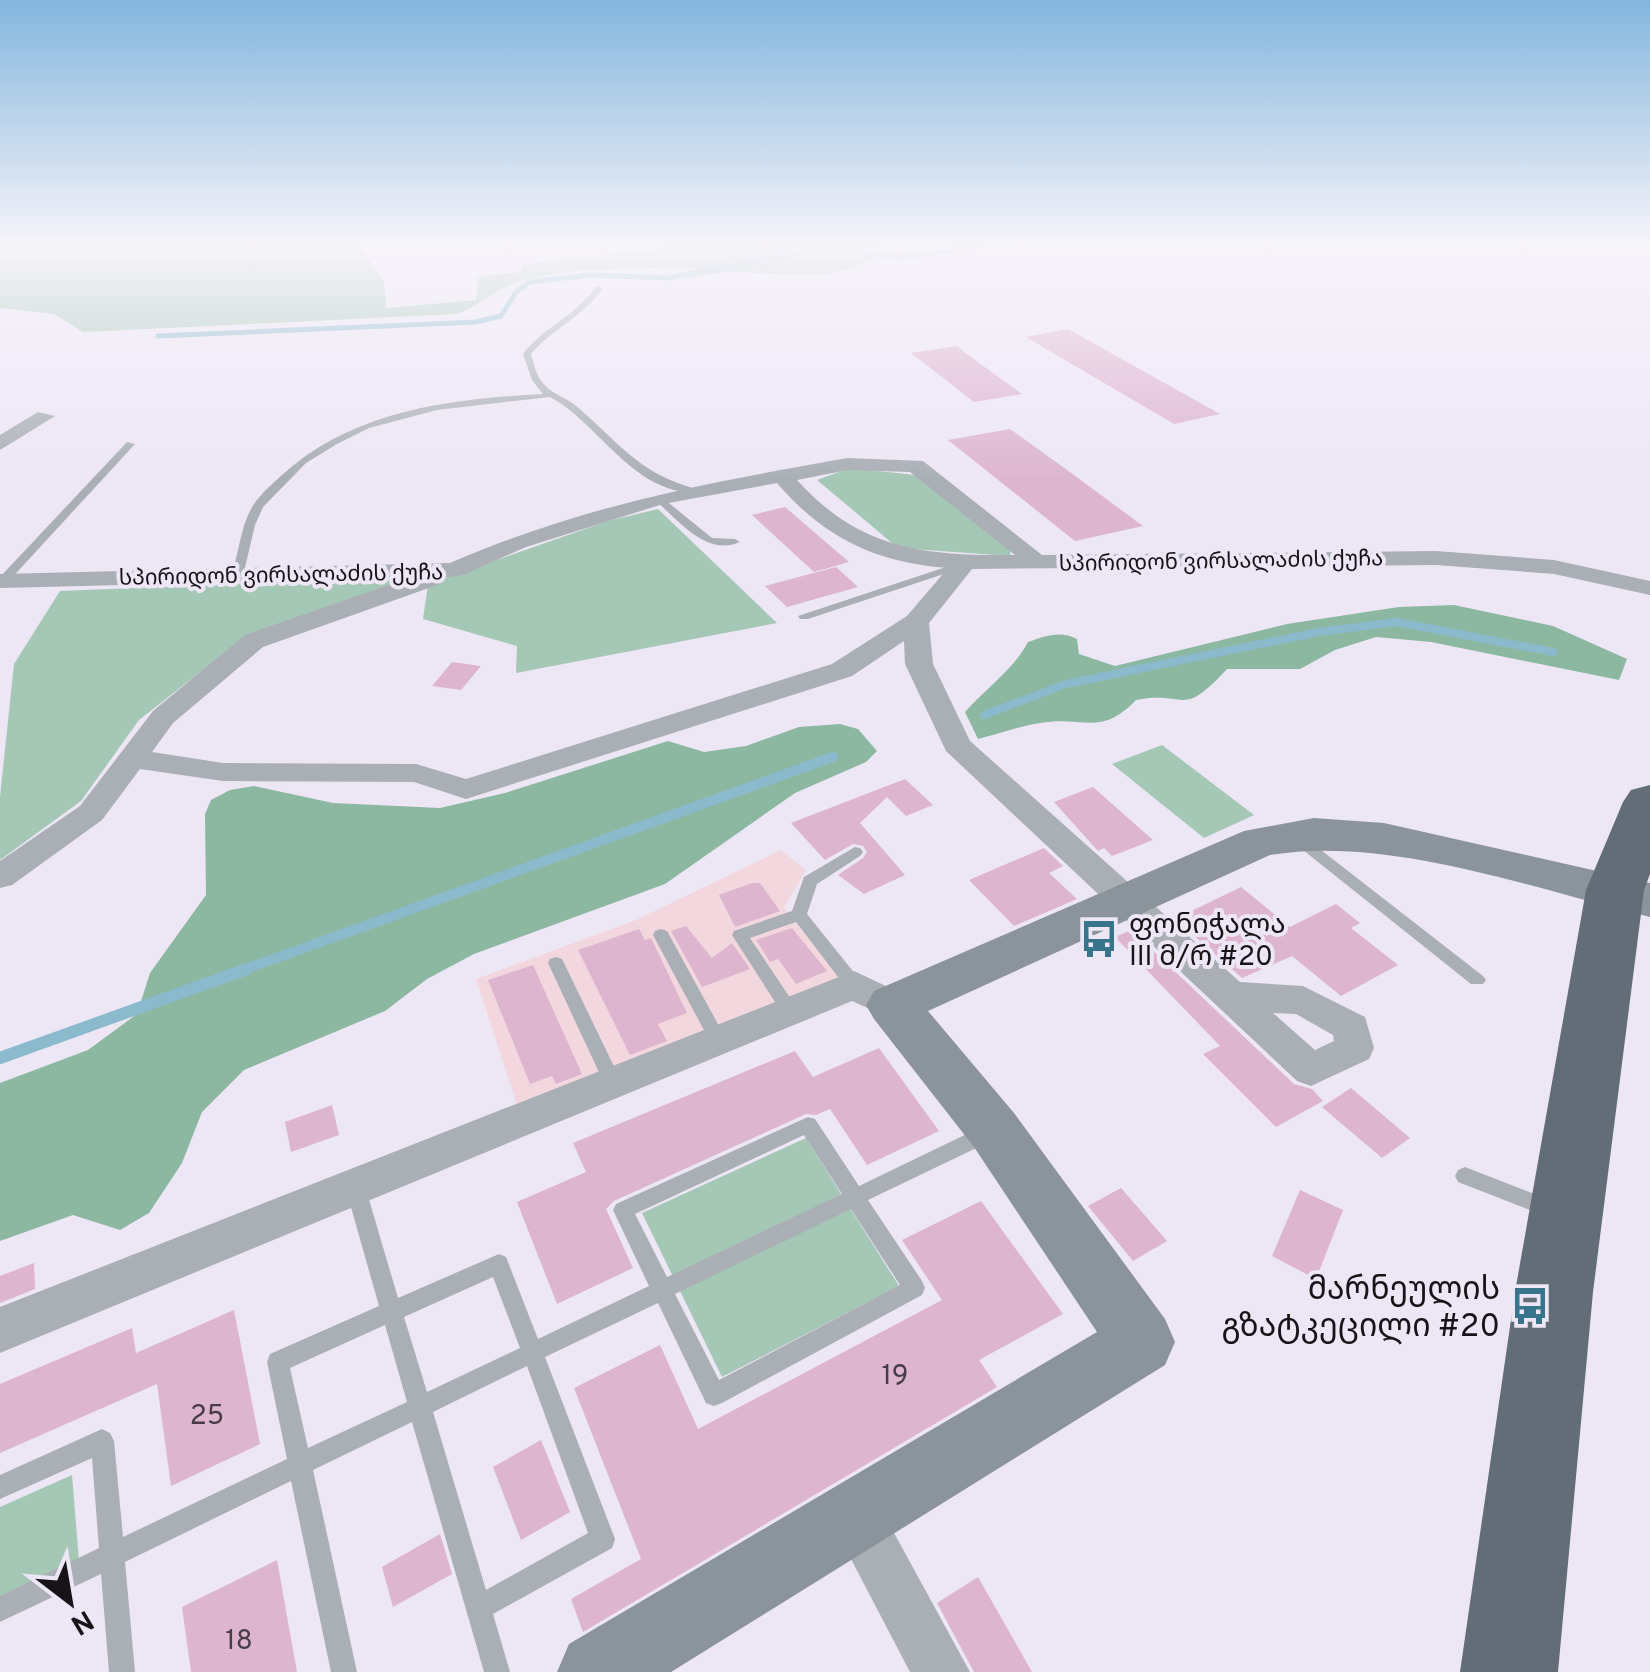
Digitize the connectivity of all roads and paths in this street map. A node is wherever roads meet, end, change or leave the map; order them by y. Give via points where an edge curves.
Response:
1 (558, 324) edge
2 (546, 396) junction
3 (45, 416) dead end
4 (0, 444) edge
5 (130, 444) dead end
6 (782, 478) junction
7 (692, 491) junction
8 (659, 498) junction
9 (735, 542) dead end
10 (1036, 562) junction
11 (964, 564) junction
12 (454, 570) junction
13 (237, 576) junction
14 (2, 581) edge
15 (1650, 588) edge
16 (804, 616) dead end
17 (916, 622) junction
18 (134, 759) junction
19 (1650, 802) edge
20 (1295, 836) junction
21 (855, 852) dead end
22 (0, 877) edge
23 (1633, 895) edge
24 (1130, 902) junction
25 (800, 915) junction
26 (661, 935) dead end
27 (556, 963) dead end
28 (1477, 980) dead end
29 (873, 995) junction
30 (1230, 996) dead end
31 (790, 1011) junction
32 (718, 1040) junction
33 (612, 1083) junction
34 (994, 1130) junction
35 (1464, 1176) dead end
36 (355, 1186) junction
37 (855, 1198) junction
38 (1566, 1215) junction
39 (662, 1290) junction
40 (391, 1312) junction
41 (0, 1330) edge
42 (532, 1352) junction
43 (419, 1406) junction
44 (299, 1464) junction
45 (0, 1486) edge
46 (856, 1517) junction
47 (113, 1554) junction
48 (478, 1608) junction
49 (0, 1609) edge
50 (626, 1664) edge
51 (122, 1672) edge
52 (344, 1672) edge
53 (497, 1672) edge
54 (941, 1672) edge
55 (1509, 1672) edge

1 - 2 lane via 527,354
2 - 7 lane via 573,408 638,470 662,485
2 - 13 lane via 490,398 404,414 329,444 297,464 256,508
3 - 4 street
5 - 14 lane
6 - 7 street, სპირიდონ ვირსალაძის ქუჩა
6 - 10 street, სპირიდონ ვირსალაძის ქუჩა via 848,464 915,466
6 - 11 street via 806,508 884,555
7 - 8 street, სპირიდონ ვირსალაძის ქუჩა
8 - 9 lane via 709,541
8 - 12 street, სპირიდონ ვირსალაძის ქუჩა via 518,542
10 - 11 street
10 - 15 street, სპირიდონ ვირსალაძის ქუჩა via 1436,558 1554,567
11 - 16 lane
11 - 17 street
12 - 13 street, სპირიდონ ვირსალაძის ქუჩა
12 - 18 street via 254,642 164,717
13 - 14 street, სპირიდონ ვირსალაძის ქუჩა
17 - 18 street via 842,670 466,789 416,773 224,772
17 - 24 street via 919,664 957,745
18 - 22 street via 91,813
19 - 23 highway
20 - 23 street via 1384,838
20 - 24 street via 1260,842
20 - 28 lane
21 - 25 lane via 810,880
23 - 38 highway
24 - 29 street
24 - 30 street
25 - 29 lane
25 - 31 lane via 740,935
26 - 32 lane
27 - 33 lane
29 - 31 street
29 - 34 street
31 - 32 street
32 - 33 street
33 - 36 street
34 - 37 lane
34 - 46 street via 1142,1342
35 - 38 lane
36 - 40 lane
36 - 41 street
37 - 39 lane
37 - 39 lane via 808,1125 623,1210
37 - 39 lane via 914,1288 714,1395
38 - 55 highway
39 - 42 lane
40 - 42 lane via 499,1264
40 - 43 lane
40 - 44 lane via 278,1362
42 - 43 lane
42 - 48 lane via 603,1540
43 - 44 lane
43 - 48 lane
44 - 47 lane
44 - 52 lane
45 - 47 lane via 102,1441
46 - 50 street
46 - 54 street
47 - 49 lane
47 - 51 lane
48 - 53 lane

